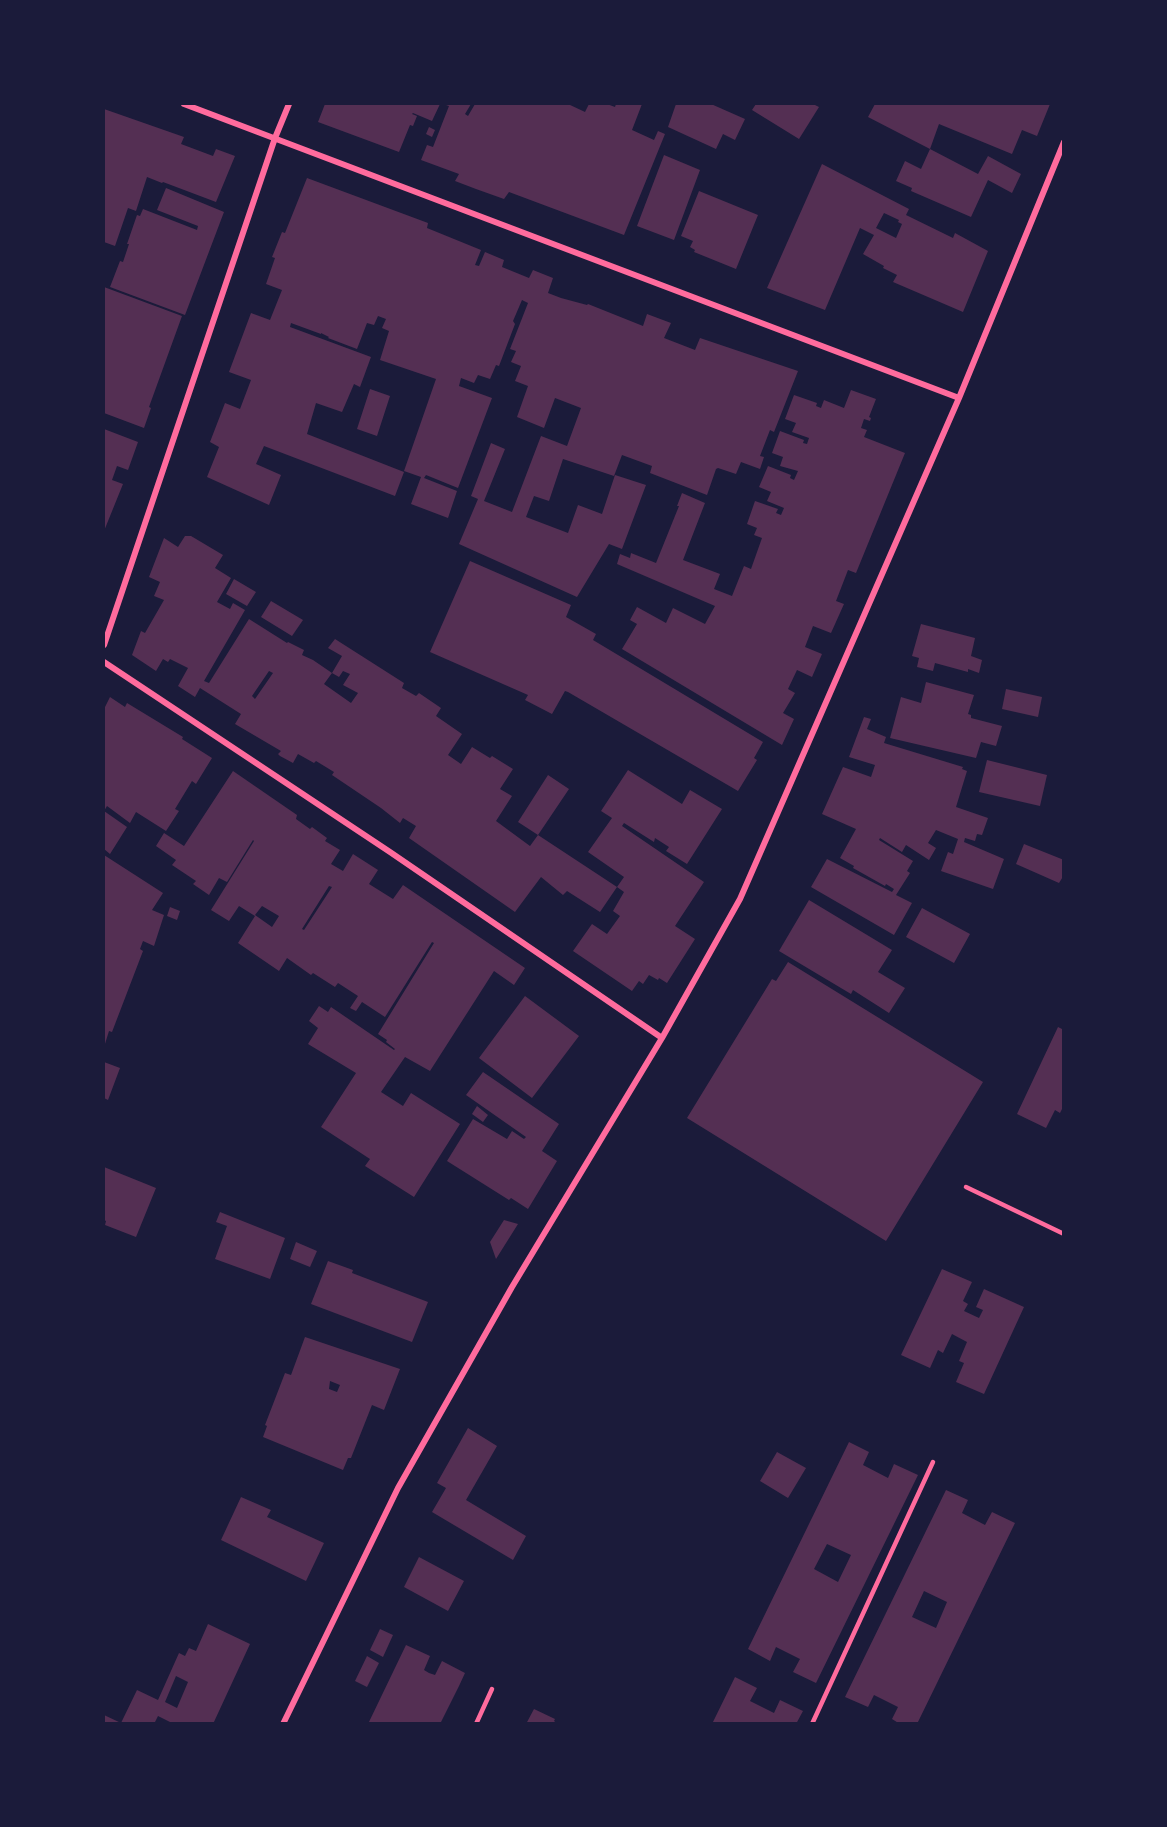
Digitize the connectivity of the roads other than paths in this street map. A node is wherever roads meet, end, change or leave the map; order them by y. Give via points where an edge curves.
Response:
1 (184, 104) edge
2 (289, 104) edge
3 (276, 138) junction
4 (1064, 142) edge
5 (959, 398) junction
6 (104, 645) edge
7 (104, 662) edge
8 (662, 1038) junction
9 (966, 1187) dead end
10 (1064, 1234) edge
11 (933, 1462) dead end
12 (492, 1689) dead end
13 (283, 1724) edge
14 (476, 1724) edge
15 (812, 1724) edge

1 - 3 street
2 - 3 street
3 - 5 street
3 - 6 street
4 - 5 street
5 - 8 street via 740,899
7 - 8 street
8 - 13 street via 512,1287 398,1488
9 - 10 lane
11 - 15 lane
12 - 14 lane

